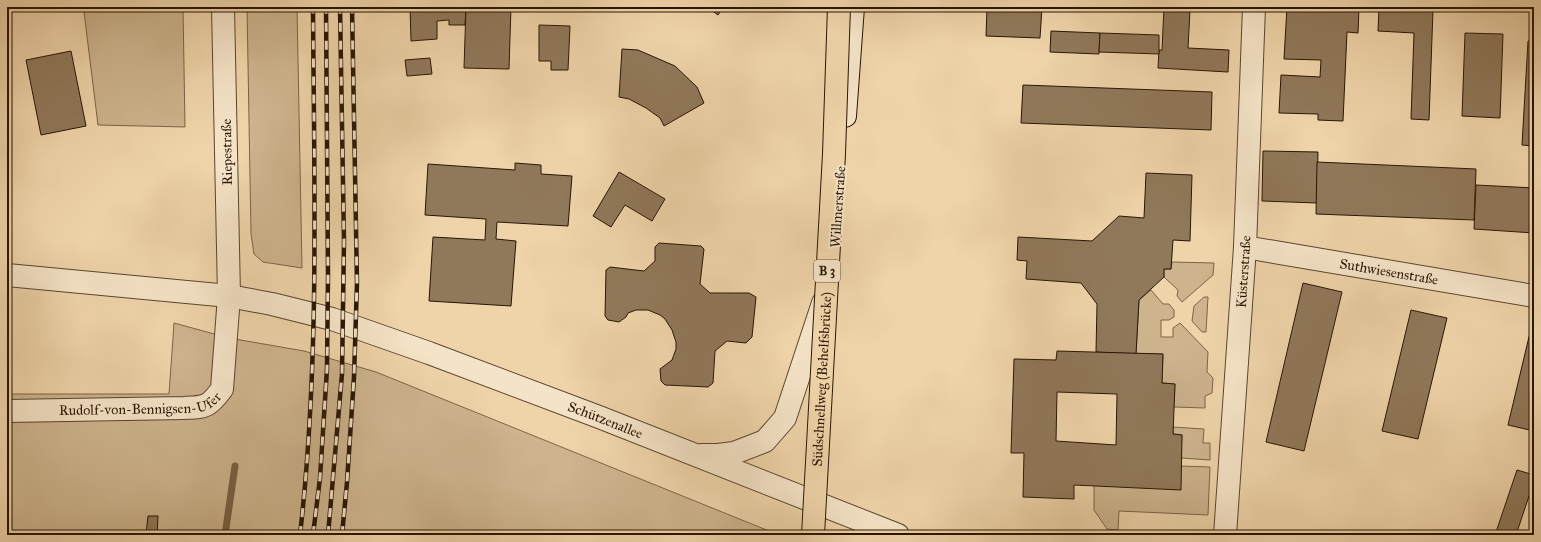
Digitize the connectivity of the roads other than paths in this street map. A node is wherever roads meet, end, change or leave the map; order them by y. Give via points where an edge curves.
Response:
1 (223, 7) edge
2 (840, 7) edge
3 (853, 7) edge
4 (1254, 7) edge
5 (1245, 247) junction
6 (834, 269) junction
7 (7, 275) edge
8 (230, 296) junction
9 (1534, 296) edge
10 (7, 411) edge
11 (694, 455) junction
12 (817, 503) junction
13 (813, 535) edge
14 (826, 535) edge
15 (898, 535) edge
16 (1225, 535) edge

1 - 8 street, Riepestraße
2 - 13 highway, Südschnellweg (Behelfsbrücke) / B 3, bridge
3 - 6 street, Willmerstraße
3 - 14 highway, Südschnellweg (Behelfsbrücke) / B 3
4 - 5 street, Küsterstraße
5 - 9 street, Suthwiesenstraße
5 - 16 street, Küsterstraße
6 - 11 street via 785,418 765,441 753,447 718,456
6 - 12 street, Willmerstraße
7 - 8 street
8 - 10 street, Rudolf-von-Bennigsen-Ufer via 222,389 215,399 205,406
8 - 11 street, Schützenallee via 309,313 371,332
11 - 12 street, Schützenallee
12 - 15 street, Schützenallee

